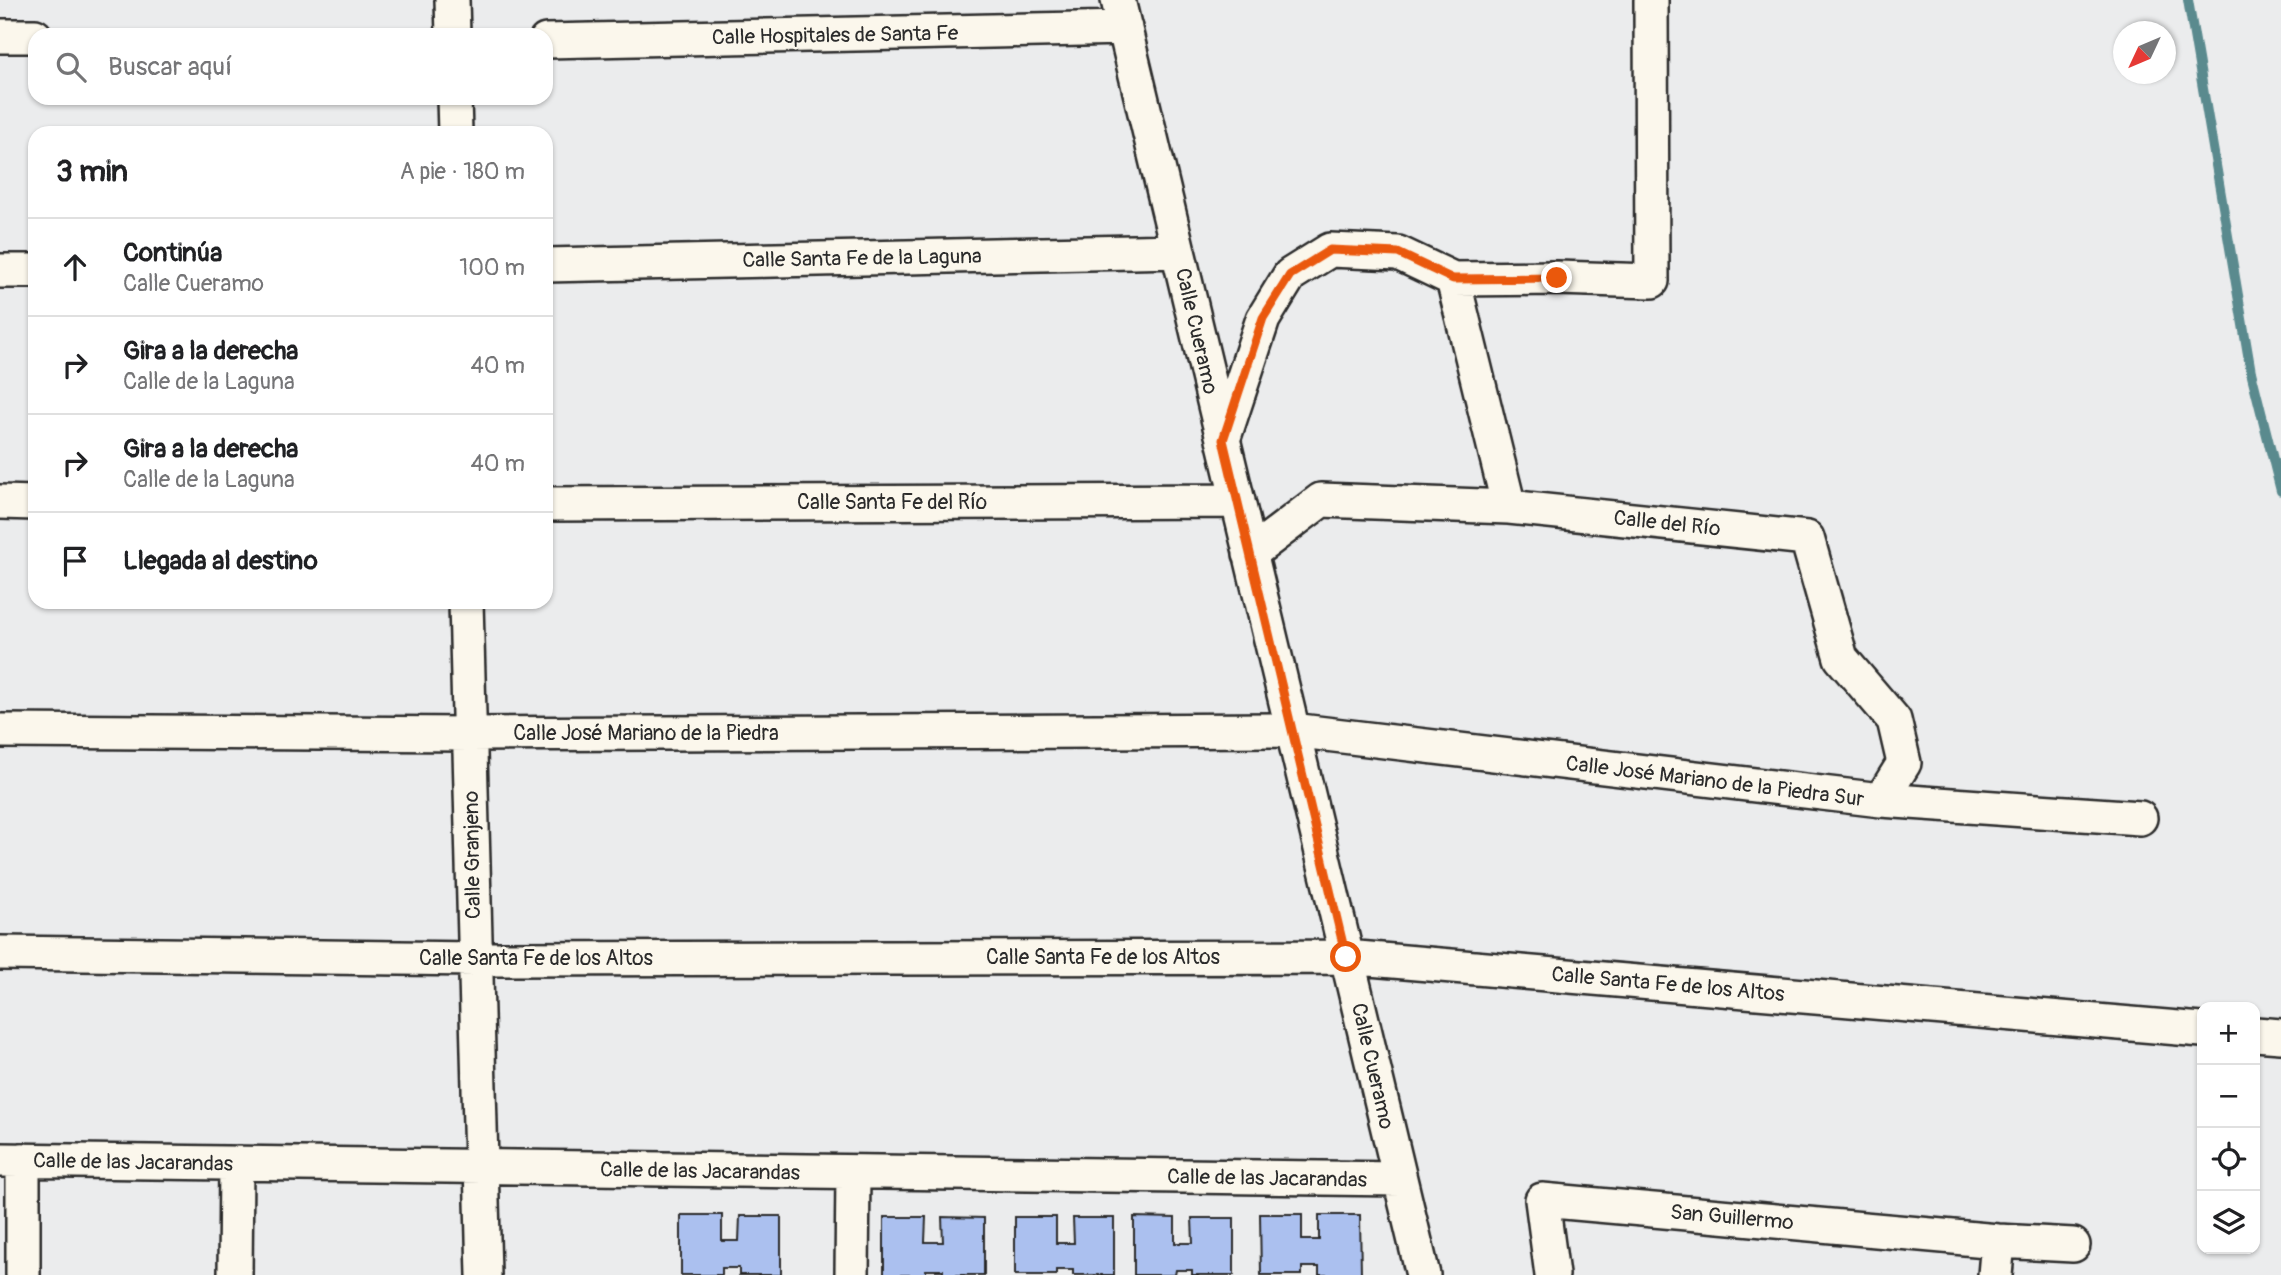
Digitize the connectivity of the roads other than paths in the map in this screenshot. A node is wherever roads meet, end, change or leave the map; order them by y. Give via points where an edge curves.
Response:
1 (452, 0) edge
2 (1651, 0) edge
3 (1121, 14) edge
4 (453, 28) edge
5 (0, 36) edge
6 (28, 36) edge
7 (553, 41) edge
8 (454, 105) edge
9 (455, 126) edge
10 (1178, 251) junction
11 (553, 265) edge
12 (0, 271) edge
13 (28, 271) edge
14 (1453, 279) junction
15 (1223, 440) junction
16 (1238, 501) junction
17 (0, 502) edge
18 (28, 503) edge
19 (553, 504) edge
20 (1509, 507) junction
21 (1250, 554) junction
22 (466, 609) edge
23 (0, 730) edge
24 (1292, 730) junction
25 (469, 734) junction
26 (1881, 800) junction
27 (2140, 818) dead end
28 (0, 953) edge
29 (1346, 957) junction
30 (475, 959) junction
31 (2197, 1030) edge
32 (2260, 1034) edge
33 (2281, 1036) edge
34 (12, 1160) edge
35 (236, 1164) junction
36 (481, 1168) junction
37 (853, 1173) junction
38 (1400, 1180) junction
39 (1998, 1241) junction
40 (2073, 1245) dead end
41 (23, 1275) edge
42 (235, 1275) edge
43 (484, 1275) edge
44 (852, 1275) edge
45 (1423, 1275) edge
46 (1552, 1275) edge
47 (1996, 1275) edge

1 - 4 street
2 - 14 street via 1652,281
3 - 7 street, Calle Hospitales de Santa Fe
3 - 10 street, Calle Cueramo
5 - 6 street
8 - 9 street
10 - 11 street, Calle Santa Fe de la Laguna
10 - 15 street, Calle Cueramo
12 - 13 street
14 - 15 street via 1398,253 1330,250 1290,275 1263,318
14 - 20 street
15 - 16 street, Calle Cueramo
16 - 19 street, Calle Santa Fe del Río
16 - 21 street, Calle Cueramo
17 - 18 street
20 - 21 street, Calle del Río via 1321,500
20 - 26 street, Calle del Río via 1807,538 1841,658 1894,720 1904,763
21 - 24 street, Calle Cueramo
22 - 25 street, Calle Granjeno
23 - 25 street, Calle José Mariano de la Piedra
24 - 25 street, Calle José Mariano de la Piedra
24 - 26 street, Calle José Mariano de la Piedra Sur
24 - 29 street, Calle Cueramo
25 - 30 street, Calle Granjeno
26 - 27 street, Calle José Mariano de la Piedra Sur
28 - 30 street, Calle Santa Fe de los Altos
29 - 30 street, Calle Santa Fe de los Altos
29 - 31 street, Calle Santa Fe de los Altos
29 - 38 street, Calle Cueramo
30 - 36 street, Calle Granjeno
32 - 33 street
34 - 35 street, Calle de las Jacarandas
34 - 41 street
35 - 36 street, Calle de las Jacarandas
35 - 42 street
36 - 37 street, Calle de las Jacarandas
36 - 43 street, Calle Granjeno
37 - 38 street, Calle de las Jacarandas
37 - 44 street
38 - 45 street, Calle Cueramo
39 - 40 street, San Guillermo
39 - 46 street, San Guillermo via 1542,1200
39 - 47 street

